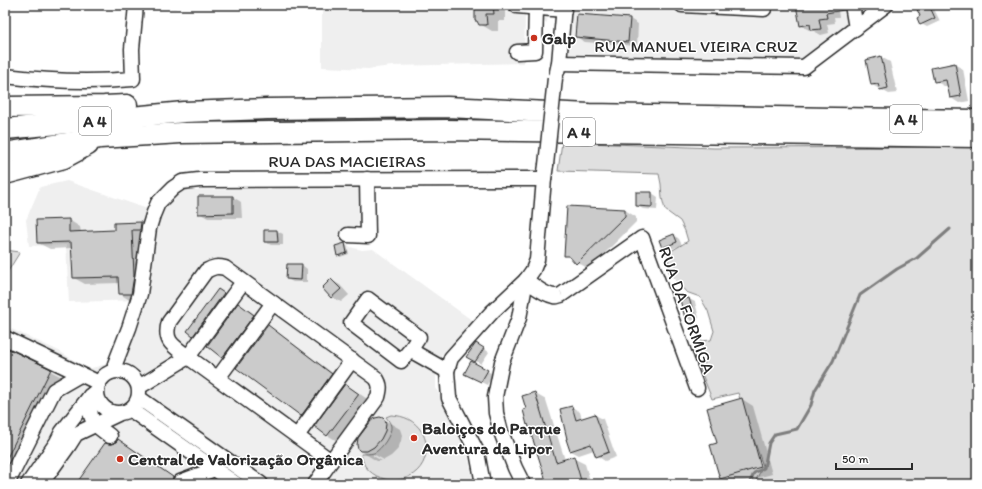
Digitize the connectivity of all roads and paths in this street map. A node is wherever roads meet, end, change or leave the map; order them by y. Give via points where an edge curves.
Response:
1 (136, 5) edge
2 (682, 5) edge
3 (852, 5) edge
4 (886, 5) edge
5 (518, 6) edge
6 (536, 7) junction
7 (564, 7) edge
8 (764, 9) dead end
9 (856, 28) junction
10 (517, 52) dead end
11 (559, 63) junction
12 (5, 76) edge
13 (7, 107) edge
14 (184, 112) junction
15 (977, 120) edge
16 (5, 129) edge
17 (977, 137) edge
18 (100, 138) junction
19 (5, 153) edge
20 (5, 174) edge
21 (367, 179) junction
22 (544, 179) junction
23 (348, 235) dead end
24 (526, 280) junction
25 (243, 282) junction
26 (273, 303) junction
27 (5, 338) edge
28 (411, 349) junction
29 (188, 357) junction
30 (352, 360) junction
31 (115, 371) junction
32 (447, 371) junction
33 (80, 375) junction
34 (218, 378) junction
35 (697, 388) dead end
36 (95, 390) junction
37 (139, 393) junction
38 (124, 412) junction
39 (95, 425) junction
40 (76, 434) junction
41 (110, 436) dead end
42 (297, 436) junction
43 (57, 442) junction
44 (331, 461) junction
45 (215, 469) junction
46 (180, 482) dead end
47 (7, 484) edge
48 (28, 484) edge
49 (41, 484) edge
50 (236, 484) edge
51 (261, 484) edge
52 (315, 484) edge
53 (483, 484) edge
54 (523, 484) edge

1 - 12 street via 132,79 82,81
2 - 8 street
3 - 9 street
4 - 9 street, RUA MANUEL VIEIRA CRUZ
5 - 6 street
6 - 7 street
6 - 10 street via 535,51
7 - 11 street
9 - 11 street, RUA MANUEL VIEIRA CRUZ via 804,66
11 - 22 street, bridge via 555,78
13 - 14 highway via 133,105
14 - 15 highway, A 4 via 447,107 589,114
14 - 16 highway, A 4
17 - 18 highway, A 4 via 446,130 181,133
18 - 19 highway, A 4
18 - 20 highway via 64,158
21 - 22 street, RUA DAS MACIEIRAS
21 - 23 street via 368,236
21 - 31 street, RUA DAS MACIEIRAS via 199,180 182,182 173,188 158,203 153,215 140,294 115,364
22 - 24 street via 537,260
24 - 32 street via 492,312 450,358
24 - 35 street, RUA DA FORMIGA via 555,297 561,295 642,238
24 - 54 street via 519,318 502,362 495,397 501,432
25 - 26 street
25 - 29 street
25 - 29 street via 225,268 218,266 206,271 169,322 166,331 172,344
26 - 30 street
26 - 34 street
27 - 33 street
28 - 28 street via 419,337 368,299 351,323 402,360
28 - 32 street
29 - 34 street
29 - 37 street
30 - 42 street
30 - 44 street via 376,378 380,383 380,390 378,397
31 - 36 street via 102,377
31 - 37 street via 129,373 138,384
32 - 53 street via 449,398 477,452
33 - 36 street
33 - 47 street via 54,390
34 - 42 street
36 - 38 street via 100,404 105,409 111,412
36 - 39 street via 90,412
36 - 43 street
37 - 38 street via 136,404
37 - 51 street
38 - 39 street
38 - 45 street
39 - 40 street
39 - 41 street
40 - 43 street
40 - 49 street
42 - 44 street
43 - 48 street
44 - 52 street
45 - 46 street
45 - 50 street

